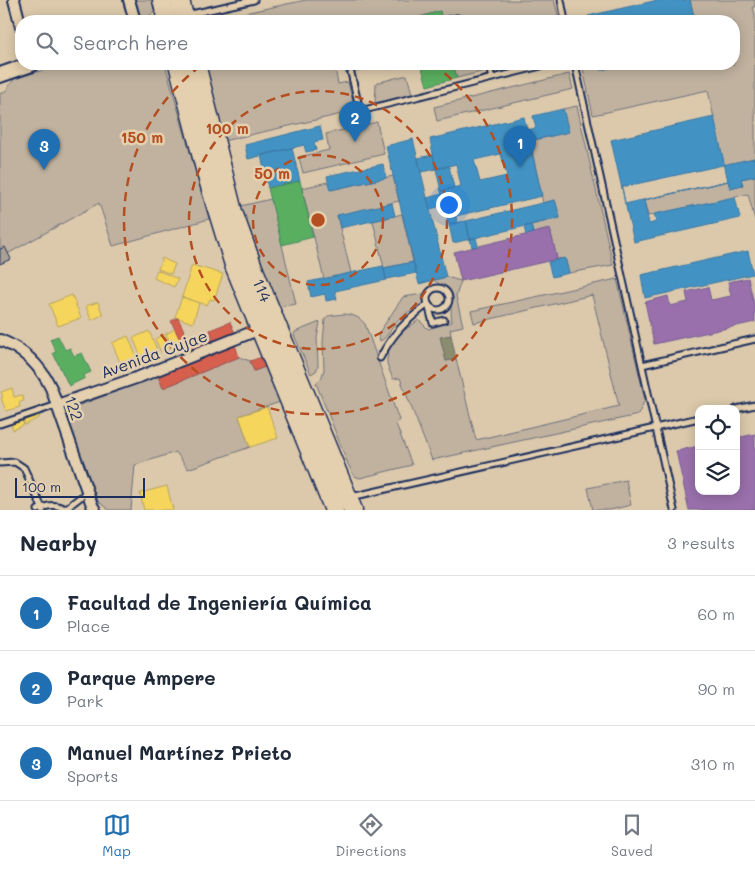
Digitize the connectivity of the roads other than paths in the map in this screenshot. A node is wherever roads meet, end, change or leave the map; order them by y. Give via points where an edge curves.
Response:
1 (14, 0) edge
2 (129, 0) edge
3 (162, 0) edge
4 (254, 0) edge
5 (560, 0) edge
6 (183, 12) edge
7 (18, 15) edge
8 (133, 15) edge
9 (166, 15) edge
10 (564, 15) edge
11 (15, 70) edge
12 (180, 70) edge
13 (198, 70) edge
14 (490, 70) edge
15 (525, 70) edge
16 (576, 70) edge
17 (351, 72) dead end
18 (0, 75) edge
19 (492, 78) junction
20 (428, 304) junction
21 (444, 320) dead end
22 (260, 329) junction
23 (755, 339) edge
24 (0, 340) edge
25 (380, 358) dead end
26 (642, 365) junction
27 (57, 405) junction
28 (755, 405) edge
29 (740, 409) edge
30 (695, 419) edge
31 (0, 424) edge
32 (656, 427) junction
33 (0, 463) edge
34 (87, 492) junction
35 (341, 505) edge
36 (94, 508) edge
37 (41, 509) edge
38 (66, 509) edge
39 (674, 510) edge

1 - 7 street
2 - 8 street
3 - 9 highway
4 - 6 lane
5 - 10 lane
11 - 18 street
12 - 22 highway, 114 via 218,214
13 - 35 highway, 114 via 233,212
14 - 19 lane
15 - 19 lane
16 - 26 lane
17 - 19 lane via 360,111
20 - 20 lane via 436,310 444,309 448,296 444,290 434,289 428,295
20 - 21 lane via 432,323
20 - 25 lane via 399,328
22 - 27 street, Avenida Cujae via 139,377
22 - 35 highway, 114
23 - 26 lane
24 - 27 street, 122 via 13,345 36,364
26 - 32 lane
27 - 31 lane
27 - 34 street, 122
28 - 29 lane
30 - 32 lane
32 - 35 lane
32 - 39 lane
33 - 37 lane via 15,462 24,468
34 - 36 street, 122
34 - 38 lane
37 - 38 lane via 58,505

